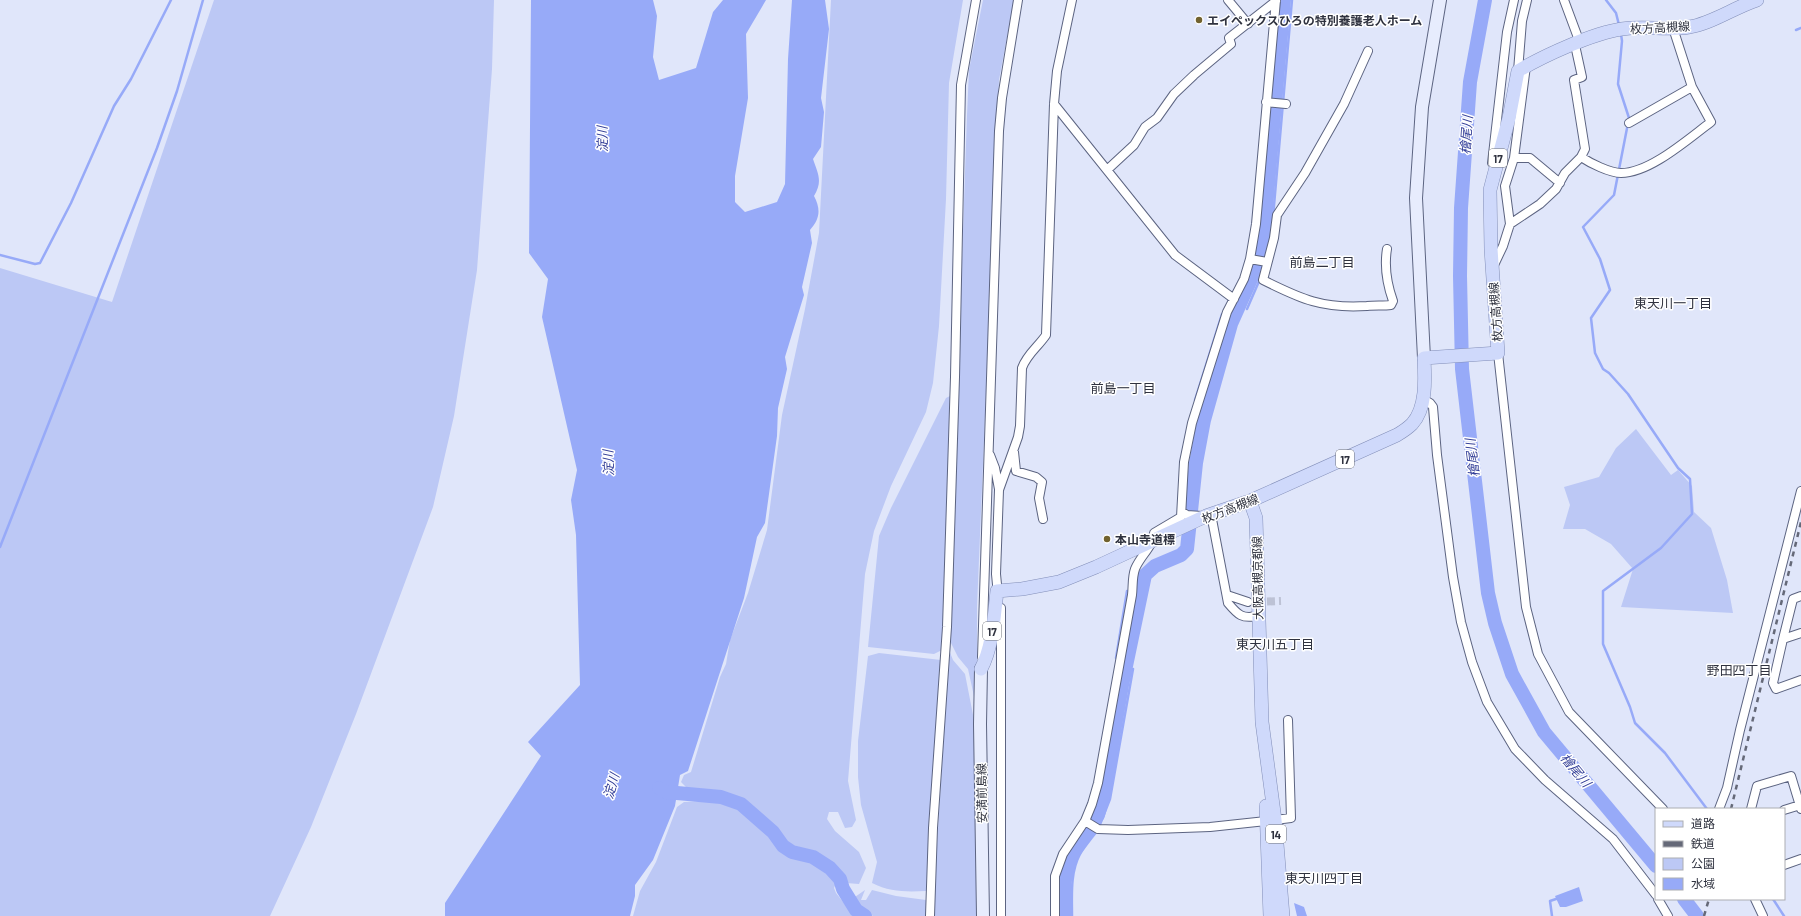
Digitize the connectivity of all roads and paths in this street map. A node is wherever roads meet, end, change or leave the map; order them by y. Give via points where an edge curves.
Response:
1 (976, 0) edge
2 (1018, 0) edge
3 (1072, 0) edge
4 (1228, 0) edge
5 (1440, 0) edge
6 (1514, 0) edge
7 (1527, 0) edge
8 (1564, 0) edge
9 (1757, 0) edge
10 (1276, 1) edge
11 (1736, 4) edge
12 (1248, 24) junction
13 (1673, 28) junction
14 (1577, 44) junction
15 (1368, 51) dead end
16 (1522, 69) junction
17 (1692, 87) junction
18 (1266, 102) junction
19 (1054, 104) junction
20 (1286, 104) dead end
21 (1629, 124) dead end
22 (1581, 157) junction
23 (1514, 158) junction
24 (1107, 170) junction
25 (1560, 183) junction
26 (1490, 190) junction
27 (1510, 224) junction
28 (1387, 249) dead end
29 (1250, 259) junction
30 (1267, 262) junction
31 (1492, 268) junction
32 (1234, 299) junction
33 (1498, 353) junction
34 (1424, 358) junction
35 (1422, 399) junction
36 (1014, 450) junction
37 (989, 453) junction
38 (999, 490) junction
39 (1801, 491) edge
40 (1250, 501) junction
41 (1182, 512) junction
42 (1209, 515) junction
43 (1043, 519) dead end
44 (1153, 540) junction
45 (997, 591) junction
46 (1227, 594) junction
47 (1801, 596) edge
48 (1248, 602) tunnel mouth
49 (1258, 616) junction
50 (1801, 633) edge
51 (1783, 639) junction
52 (981, 669) junction
53 (1801, 680) edge
54 (1288, 720) dead end
55 (1800, 803) edge
56 (1662, 808) edge
57 (1719, 808) edge
58 (1751, 808) edge
59 (1785, 810) edge
60 (1085, 821) junction
61 (1270, 821) junction
62 (1801, 859) edge
63 (1785, 865) edge
64 (1655, 894) edge
65 (1659, 900) edge
66 (1755, 900) edge
67 (930, 916) edge
68 (983, 916) edge
69 (1001, 916) edge
70 (1055, 916) edge
71 (1270, 916) edge
72 (1283, 916) edge
73 (1668, 916) edge
74 (1763, 916) edge

1 - 67 street via 961,84 947,627 933,828
2 - 37 street via 999,131
3 - 19 street via 1057,71
4 - 12 street
5 - 34 street via 1422,107 1416,198
6 - 26 street via 1507,32
7 - 16 street via 1522,21
8 - 14 street
9 - 11 main road, 枚方高槻線
10 - 12 street
10 - 18 street
11 - 13 main road, 枚方高槻線 via 1708,21 1690,27
12 - 24 street via 1229,38 1231,44 1174,94 1157,118 1145,127 1134,145
13 - 14 main road, 枚方高槻線 via 1646,26 1620,29
13 - 17 street
14 - 16 main road, 枚方高槻線
14 - 22 street via 1582,77 1574,80 1585,149
15 - 30 street via 1344,104 1305,173 1277,215
16 - 23 street
16 - 26 main road, 枚方高槻線 / 17
17 - 21 street
17 - 22 street via 1711,122 1646,168 1620,173 1591,164
18 - 20 street
18 - 29 street via 1256,224
19 - 24 street
19 - 36 street via 1046,335 1025,360 1022,368 1020,426
22 - 25 street via 1565,173
23 - 25 street via 1530,158
23 - 27 street via 1505,186
24 - 32 street via 1176,255
25 - 27 street via 1540,204
26 - 31 main road, 枚方高槻線 / 17
27 - 31 street via 1504,246
28 - 30 street via 1385,260 1388,288 1393,301 1391,305 1385,306 1330,306 1300,298 1263,280
29 - 30 street
29 - 32 street
31 - 33 main road, 枚方高槻線 / 17
32 - 41 street via 1227,312 1192,423 1184,462
33 - 34 main road, 枚方高槻線
33 - 56 street via 1526,607 1538,654 1569,712
34 - 35 main road, 枚方高槻線 / 17 via 1425,383
35 - 40 main road, 枚方高槻線 / 17 via 1412,424 1397,435
35 - 64 street via 1433,407 1460,622 1487,702 1515,749 1544,780 1613,839
36 - 38 street
36 - 43 street via 1016,471 1036,476 1042,482 1040,498
37 - 38 street
37 - 52 street
38 - 45 street
39 - 57 street via 1727,788
40 - 42 main road, 枚方高槻線 / 17
40 - 49 main road, 大阪高槻京都線 / 14 via 1256,518
41 - 42 street via 1187,515
41 - 44 street via 1176,521 1156,530
42 - 44 main road, 枚方高槻線 / 17
42 - 46 street
44 - 45 main road, 枚方高槻線 / 17 via 1059,582
44 - 60 street via 1134,571 1132,595 1098,783
45 - 52 main road, 17 via 991,639
45 - 69 street via 1001,608
46 - 48 street
46 - 49 street via 1228,603 1237,613 1248,618
47 - 51 street via 1793,599
49 - 61 main road, 大阪高槻京都線 / 14 via 1262,722
50 - 51 street
51 - 53 street via 1773,683 1776,689
52 - 68 street, 安満前島線
54 - 61 street via 1291,818
55 - 58 street via 1790,776 1757,786
55 - 59 street
60 - 61 street via 1098,829 1210,827
60 - 70 street via 1063,854 1055,876
61 - 71 main road, 大阪高槻京都線 / 14
61 - 72 main road, 大阪高槻京都線 / 14
62 - 63 street
65 - 73 street
66 - 74 street

